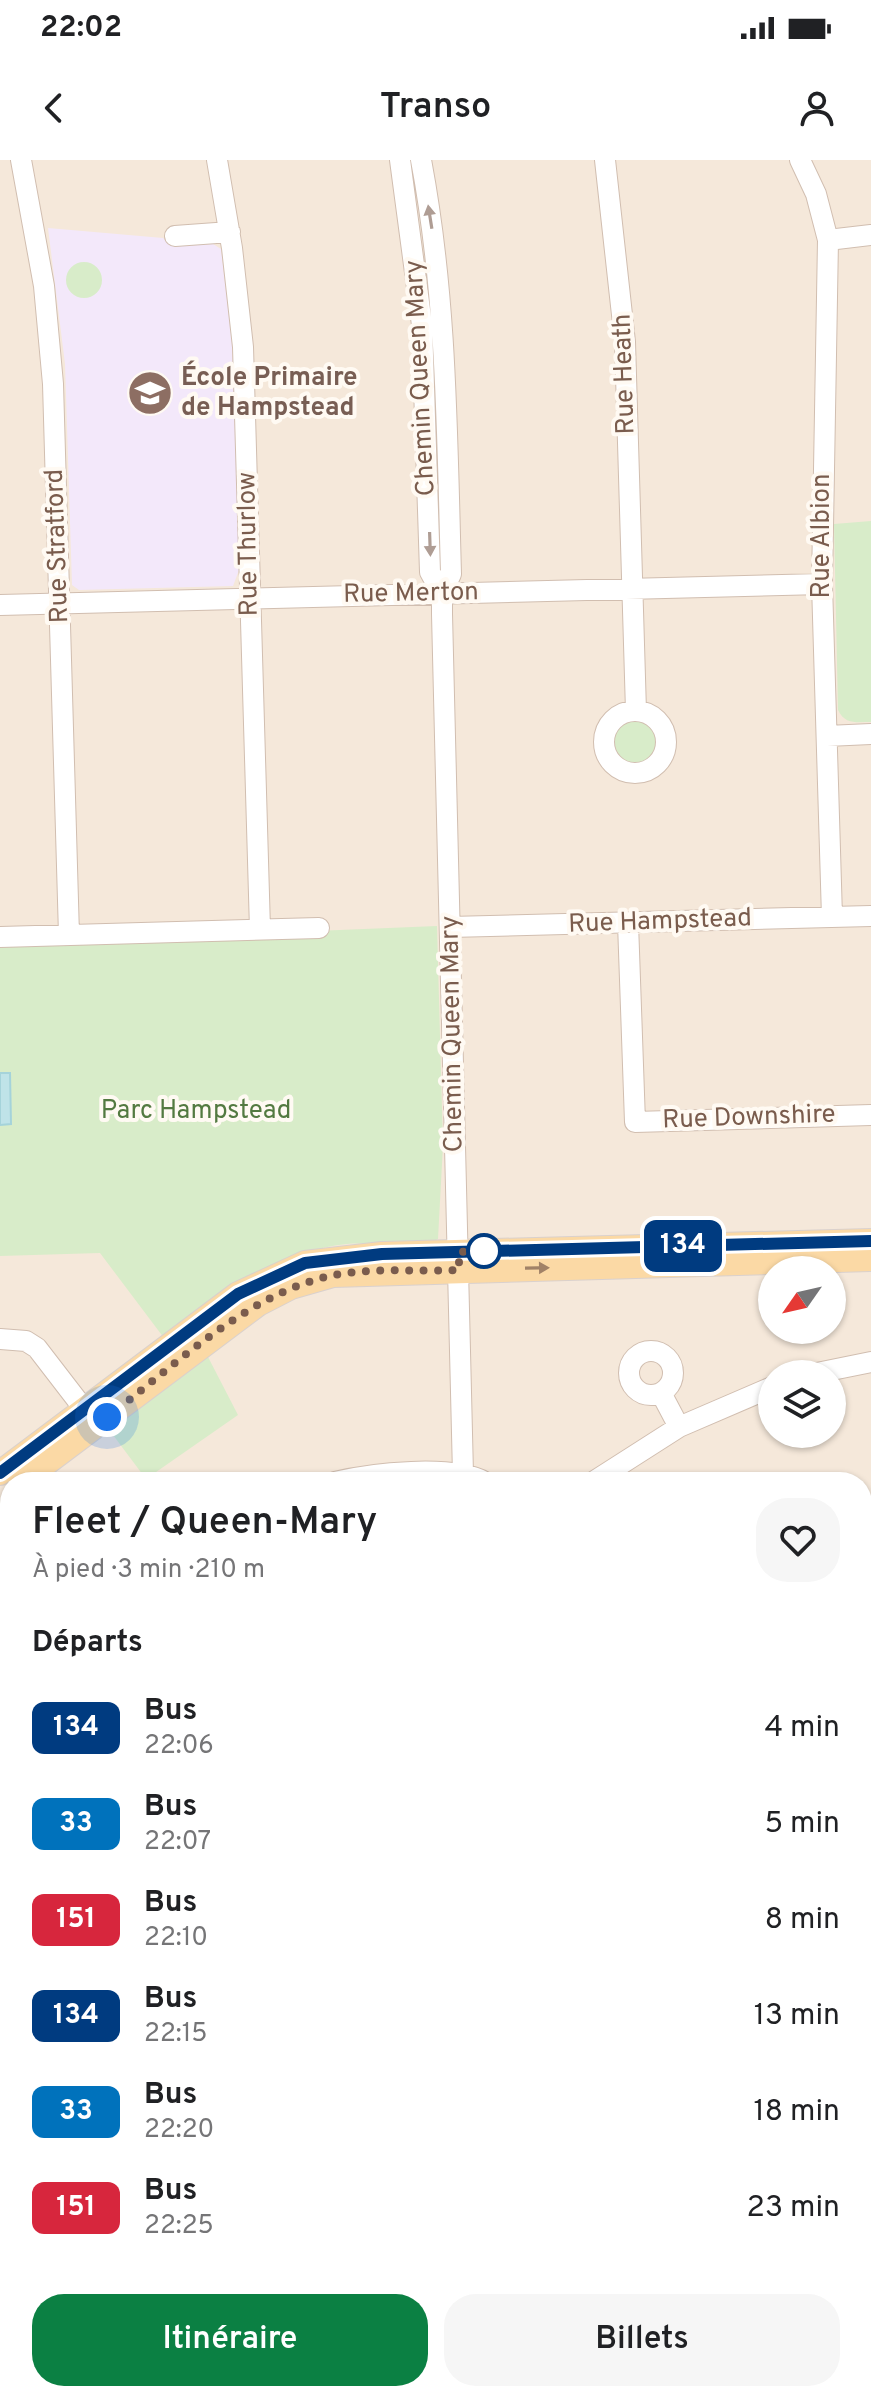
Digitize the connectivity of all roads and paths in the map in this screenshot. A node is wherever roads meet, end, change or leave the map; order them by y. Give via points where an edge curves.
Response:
1 (21, 160) edge
2 (217, 160) edge
3 (400, 160) edge
4 (421, 160) edge
5 (605, 160) edge
6 (800, 160) edge
7 (230, 232) junction
8 (871, 235) edge
9 (175, 236) dead end
10 (828, 240) junction
11 (428, 273) junction
12 (822, 584) junction
13 (632, 588) junction
14 (442, 594) junction
15 (250, 598) junction
16 (60, 603) junction
17 (0, 605) edge
18 (636, 711) dead end
19 (871, 734) edge
20 (827, 736) junction
21 (871, 916) edge
22 (832, 917) junction
23 (628, 923) junction
24 (450, 927) junction
25 (319, 928) dead end
26 (260, 929) junction
27 (69, 935) junction
28 (0, 937) edge
29 (871, 1115) edge
30 (871, 1241) edge
31 (871, 1259) edge
32 (459, 1261) junction
33 (0, 1339) edge
34 (871, 1362) edge
35 (846, 1367) edge
36 (661, 1393) dead end
37 (758, 1393) edge
38 (91, 1418) junction
39 (679, 1427) junction
40 (2, 1472) edge
41 (32, 1472) edge
42 (463, 1472) edge
43 (609, 1472) edge

1 - 16 street, Rue Stratford via 49,328
2 - 7 street, Rue Thurlow
3 - 11 street, Chemin Queen Mary
11 -> 4 street, Chemin Queen Mary
5 - 13 street, Rue Heath via 623,309
6 - 10 street, Rue Albion
7 - 9 street
7 - 15 street, Rue Thurlow via 243,347
8 - 10 street
10 - 12 street, Rue Albion
11 - 14 street, Chemin Queen Mary via 451,574
12 - 13 street, Rue Merton
12 - 20 street, Rue Albion
13 - 14 street, Rue Merton
13 - 18 street, Rue Heath
14 - 15 street, Rue Merton
14 - 24 street, Chemin Queen Mary
15 - 16 street, Rue Merton
15 - 26 street, Rue Thurlow
16 - 17 street, Rue Merton
16 - 27 street, Rue Stratford
19 - 20 street
20 - 22 street, Rue Albion
21 - 22 street, Rue Hampstead
22 - 23 street, Rue Hampstead
23 - 24 street, Rue Hampstead
23 - 29 street, Rue Downshire via 635,1122
24 - 32 street, Chemin Queen Mary
25 - 26 street
26 - 27 street
27 - 28 street
30 - 32 main road
32 -> 31 main road
32 - 38 main road via 327,1258 271,1276 238,1294
32 - 42 street, Chemin Queen Mary
33 - 38 street via 26,1341 37,1348
34 - 35 street
36 - 39 street
37 - 39 street
38 - 40 main road
38 - 41 main road
39 - 43 street

